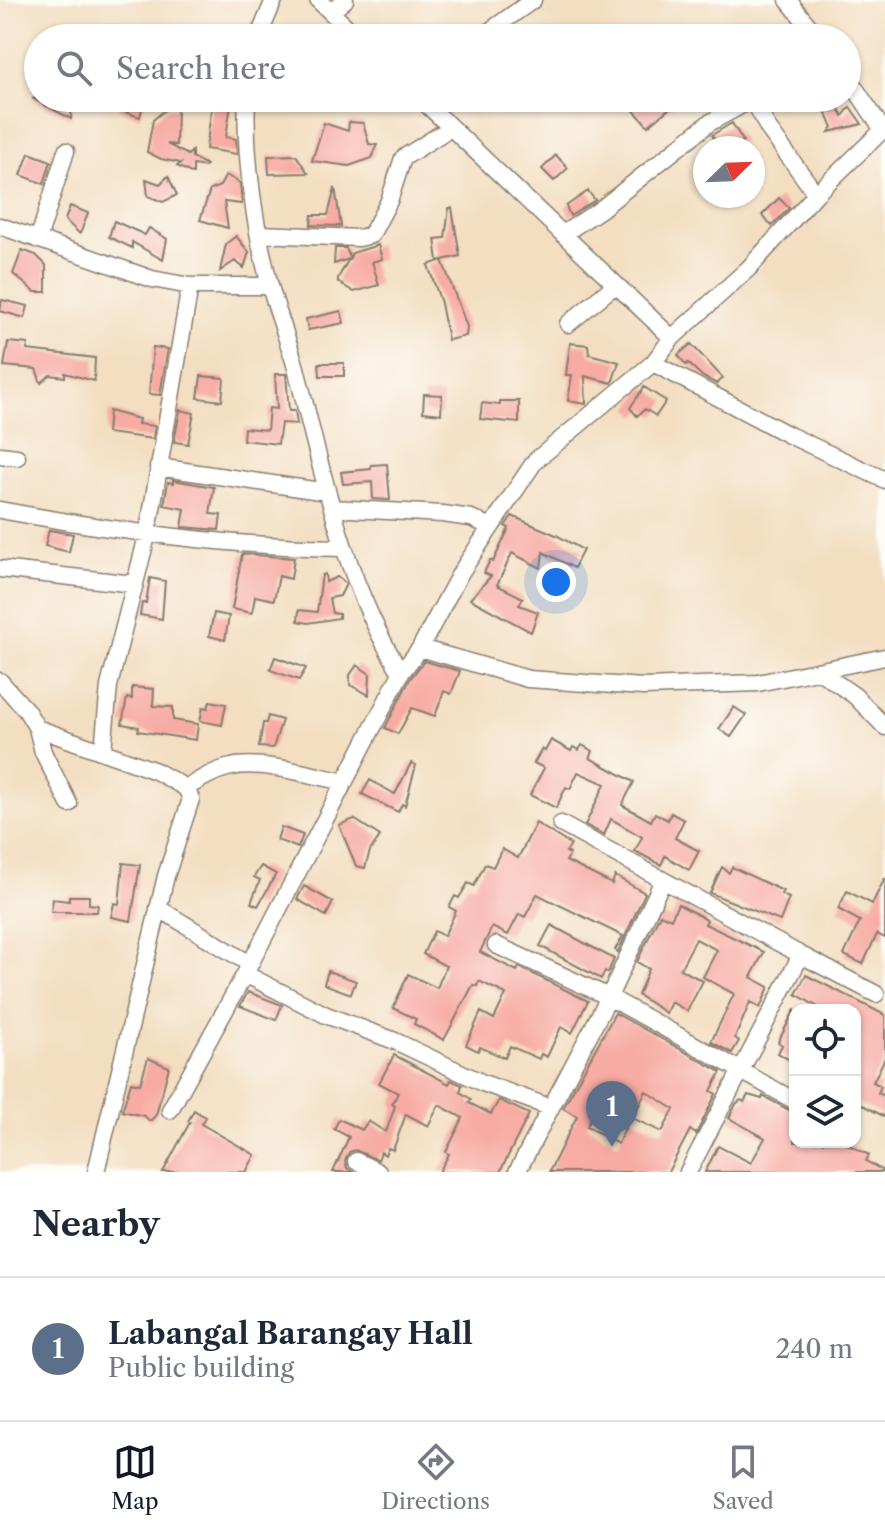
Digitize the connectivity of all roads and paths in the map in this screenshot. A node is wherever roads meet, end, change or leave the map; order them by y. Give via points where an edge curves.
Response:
1 (274, 0) edge
2 (318, 0) edge
3 (345, 0) edge
4 (533, 0) edge
5 (788, 0) edge
6 (331, 12) junction
7 (264, 24) edge
8 (343, 24) edge
9 (500, 24) edge
10 (807, 24) edge
11 (861, 96) edge
12 (248, 112) edge
13 (434, 112) edge
14 (730, 112) edge
15 (760, 112) edge
16 (450, 128) junction
17 (884, 129) edge
18 (66, 151) dead end
19 (816, 194) junction
20 (0, 226) edge
21 (260, 234) junction
22 (563, 234) junction
23 (38, 240) junction
24 (615, 285) junction
25 (190, 286) junction
26 (270, 286) junction
27 (568, 324) dead end
28 (672, 338) junction
29 (653, 363) junction
30 (0, 455) edge
31 (17, 457) dead end
32 (158, 467) junction
33 (885, 480) edge
34 (329, 500) junction
35 (0, 510) edge
36 (491, 527) junction
37 (148, 532) junction
38 (344, 548) junction
39 (0, 569) edge
40 (134, 584) junction
41 (420, 648) junction
42 (885, 657) edge
43 (819, 671) junction
44 (401, 673) junction
45 (0, 681) edge
46 (0, 697) edge
47 (26, 710) junction
48 (885, 727) edge
49 (37, 728) junction
50 (103, 750) junction
51 (345, 782) junction
52 (186, 788) junction
53 (69, 804) dead end
54 (561, 824) dead end
55 (663, 880) junction
56 (158, 908) junction
57 (496, 945) dead end
58 (801, 955) junction
59 (248, 969) junction
60 (876, 994) dead end
61 (609, 997) junction
62 (740, 1071) junction
63 (789, 1098) edge
64 (549, 1107) junction
65 (170, 1110) dead end
66 (356, 1161) dead end
67 (96, 1172) edge
68 (378, 1172) edge
69 (517, 1172) edge
70 (688, 1172) edge

1 - 7 street
2 - 6 street
3 - 6 street
4 - 9 street
5 - 10 street
6 - 8 street
11 - 17 street
12 - 21 street
13 - 16 street
14 - 22 street
15 - 19 street
16 - 21 street via 403,158 371,235
16 - 22 street
17 - 19 street
18 - 23 street
19 - 28 street via 749,268
20 - 23 street
21 - 26 street
22 - 24 street
23 - 25 street
24 - 27 street
24 - 28 street
25 - 26 street
25 - 32 street
26 - 34 street
28 - 29 street
29 - 33 street
29 - 36 street via 535,461
30 - 31 street
32 - 34 street
32 - 37 street
34 - 36 street via 457,516
34 - 38 street
35 - 37 street
36 - 41 street
37 - 38 street via 274,548
37 - 40 street
38 - 44 street via 368,614
39 - 40 street
40 - 50 street via 109,686
41 - 43 street via 555,683 735,686
41 - 44 street
42 - 43 street
43 - 48 street via 855,696
44 - 51 street
45 - 47 street
46 - 47 street
47 - 49 street
49 - 50 street
49 - 53 street
50 - 52 street
51 - 52 street via 235,765
51 - 59 street
52 - 56 street via 191,799
54 - 55 street
55 - 58 street
55 - 61 street
56 - 59 street
56 - 67 street
57 - 61 street
58 - 60 street
58 - 62 street
59 - 64 street via 326,1015
59 - 65 street
61 - 62 street
61 - 64 street
62 - 63 street
62 - 70 street
64 - 69 street
66 - 68 street

